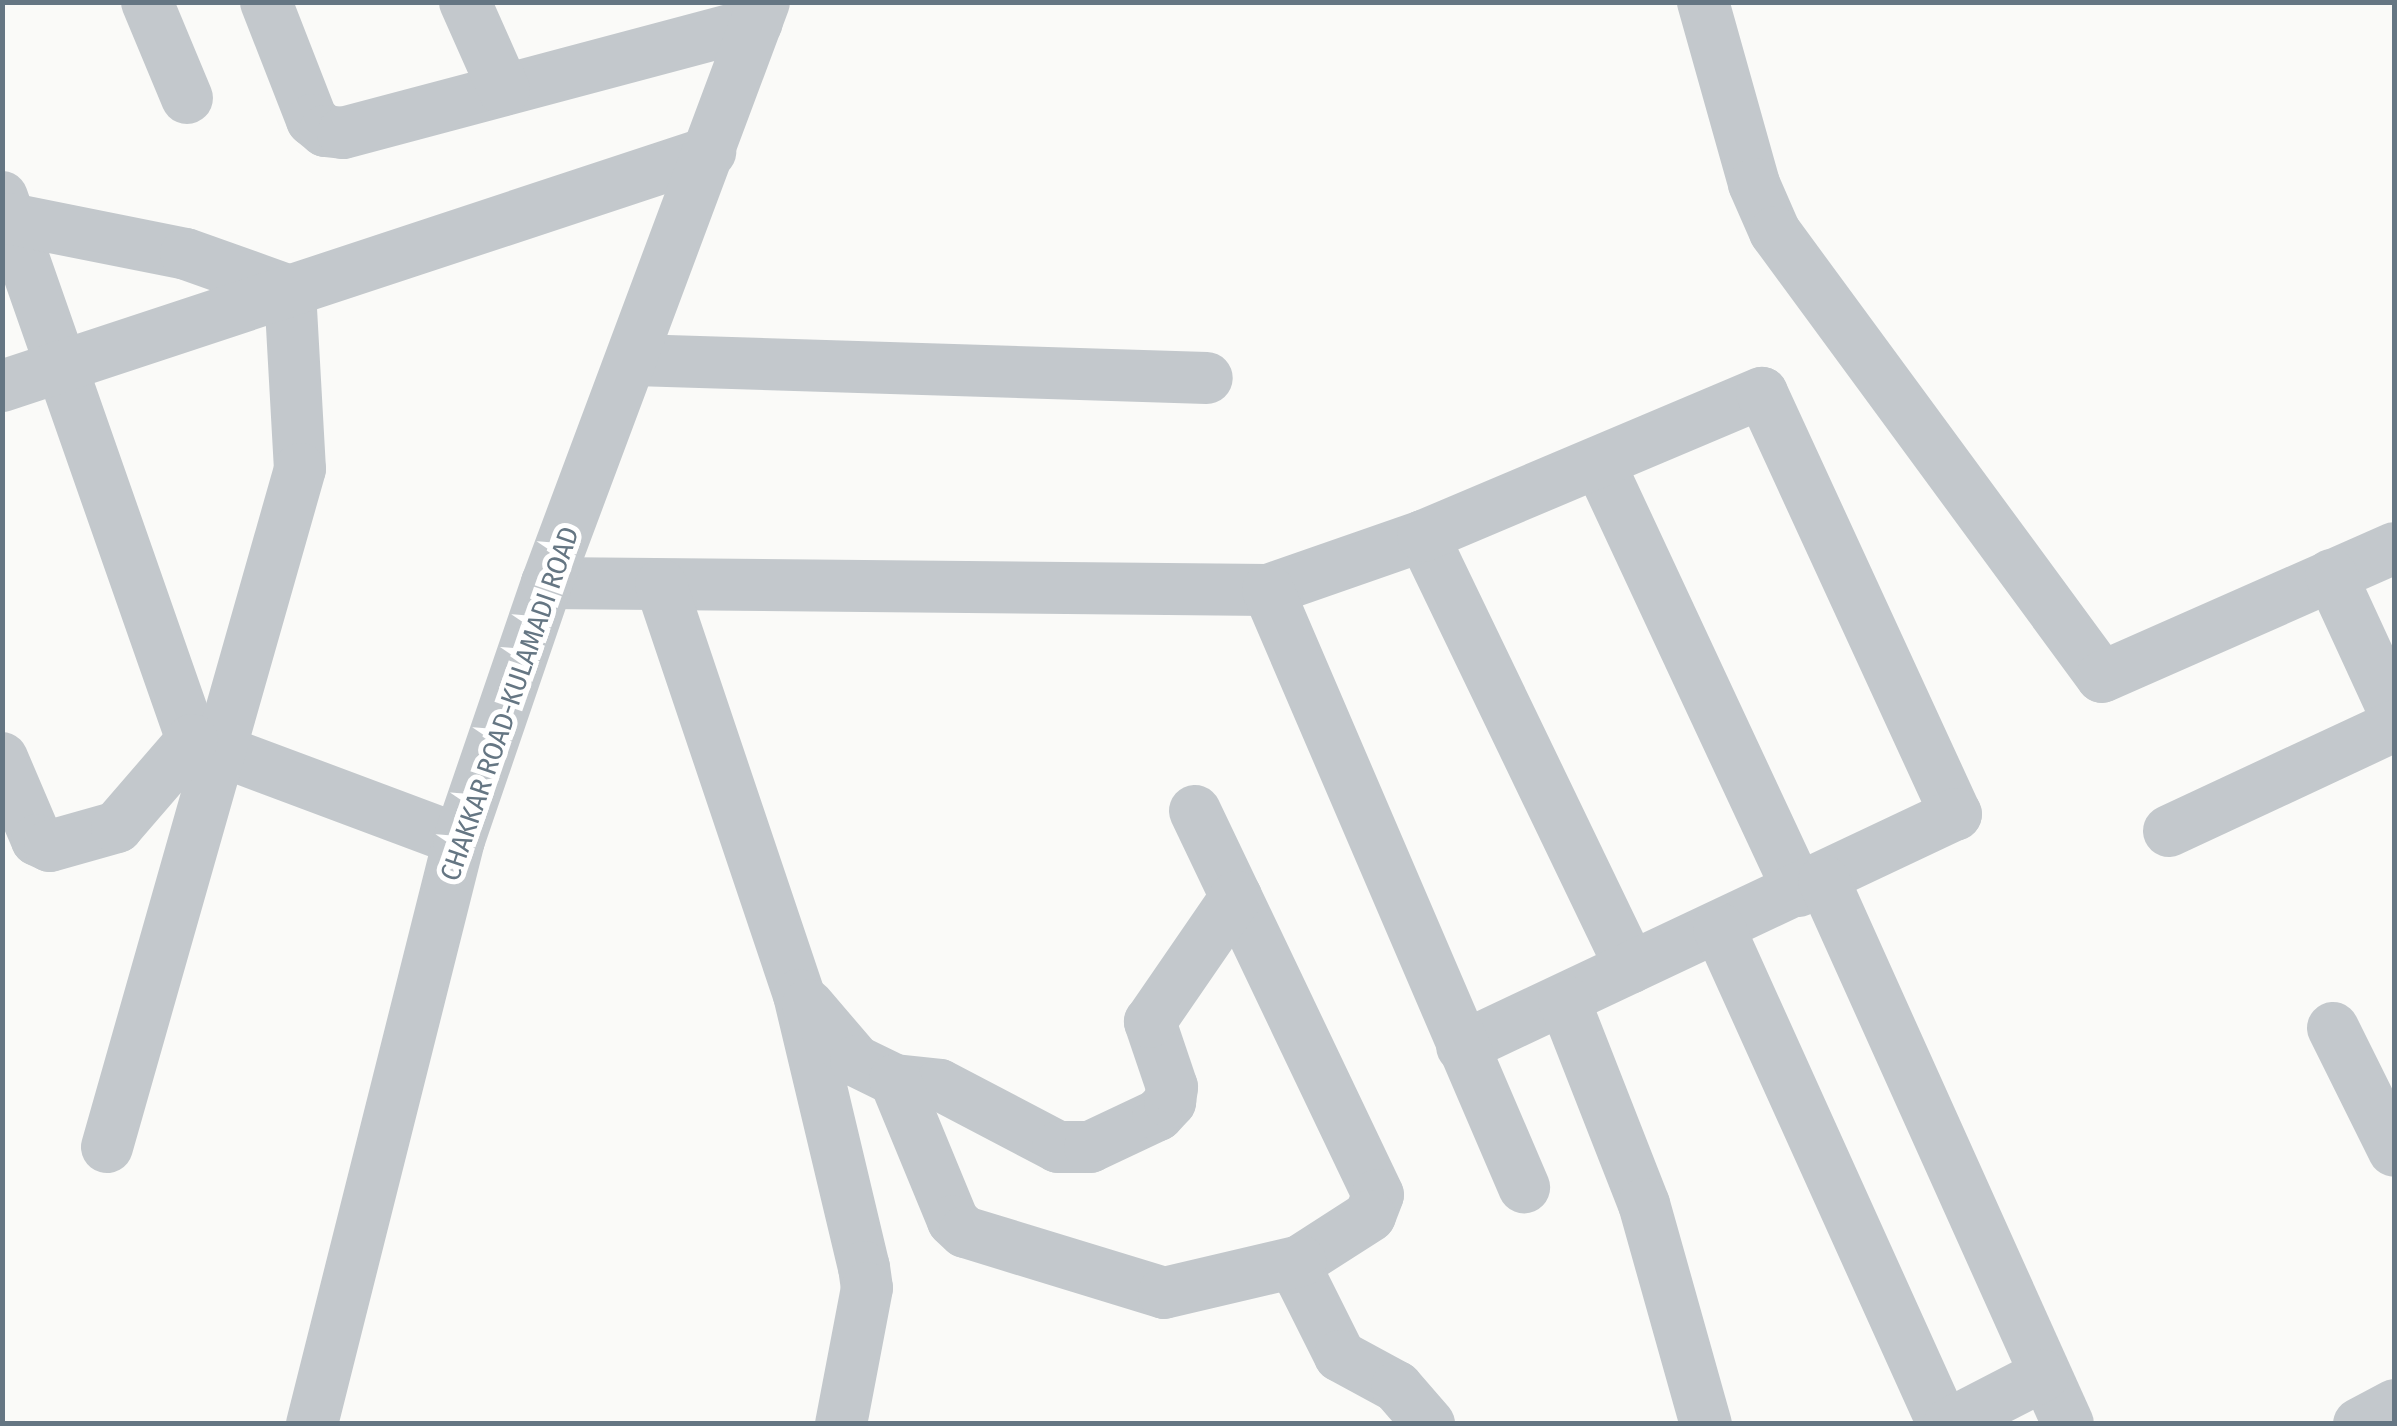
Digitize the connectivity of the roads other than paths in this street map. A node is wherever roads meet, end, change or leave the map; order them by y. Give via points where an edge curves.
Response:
1 (148, 2) edge
2 (266, 2) edge
3 (464, 2) edge
4 (1702, 2) edge
5 (760, 13) edge
6 (504, 90) junction
7 (187, 98) dead end
8 (710, 152) junction
9 (7, 208) edge
10 (290, 291) junction
11 (634, 360) junction
12 (66, 365) junction
13 (1206, 378) dead end
14 (2, 386) edge
15 (1600, 465) junction
16 (1423, 536) junction
17 (2394, 548) edge
18 (2331, 575) junction
19 (548, 583) junction
20 (661, 585) junction
21 (1268, 590) junction
22 (2394, 712) edge
23 (2394, 726) edge
24 (205, 745) junction
25 (2, 758) edge
26 (1195, 812) dead end
27 (2169, 831) dead end
28 (459, 840) junction
29 (1811, 886) junction
30 (1236, 898) junction
31 (1719, 928) junction
32 (1631, 968) junction
33 (800, 994) junction
34 (1564, 1000) junction
35 (2333, 1028) dead end
36 (1462, 1047) junction
37 (895, 1080) junction
38 (107, 1147) dead end
39 (2394, 1151) edge
40 (1524, 1186) dead end
41 (1300, 1261) junction
42 (2042, 1376) junction
43 (2394, 1405) edge
44 (312, 1424) edge
45 (841, 1424) edge
46 (1429, 1424) edge
47 (1706, 1424) edge
48 (1946, 1424) edge
49 (2068, 1424) edge
50 (2359, 1424) edge

1 - 7 street
2 - 6 street via 312,120 325,132 343,133
3 - 6 street
4 - 18 street via 1754,184 1775,232 2102,677
5 - 6 street
5 - 8 street, CHAKKAR ROAD-KULAMADI ROAD
8 - 10 street
8 - 11 street, CHAKKAR ROAD-KULAMADI ROAD
9 - 10 street via 186,254
9 - 12 street
10 - 12 street
10 - 24 street via 300,469
11 - 13 street
11 - 19 street, CHAKKAR ROAD-KULAMADI ROAD
12 - 14 street
12 - 24 street
15 - 16 street
15 - 29 street
15 - 29 street via 1751,395 1770,400 1956,814
16 - 21 street
16 - 32 street
17 - 18 street
18 - 22 street
19 - 20 street
19 - 28 street, CHAKKAR ROAD-KULAMADI ROAD
20 - 21 street
20 - 33 street
21 - 36 street
23 - 27 street
24 - 25 street via 117,827 50,846 37,840
24 - 28 street
24 - 38 street
26 - 30 street
28 - 44 street, CHAKKAR ROAD-KULAMADI ROAD
29 - 31 street
29 - 42 street
30 - 37 street via 1150,1022 1172,1087 1158,1115 1074,1150 931,1082
30 - 41 street via 1378,1195 1370,1216
31 - 32 street
31 - 48 street
32 - 34 street
33 - 37 street via 849,1056
33 - 45 street via 868,1288
34 - 36 street
34 - 47 street via 1644,1204
35 - 39 street
36 - 40 street
37 - 41 street via 954,1221 966,1232 1164,1294
41 - 46 street via 1300,1278 1333,1347 1397,1387
42 - 48 street
42 - 49 street
43 - 50 street

